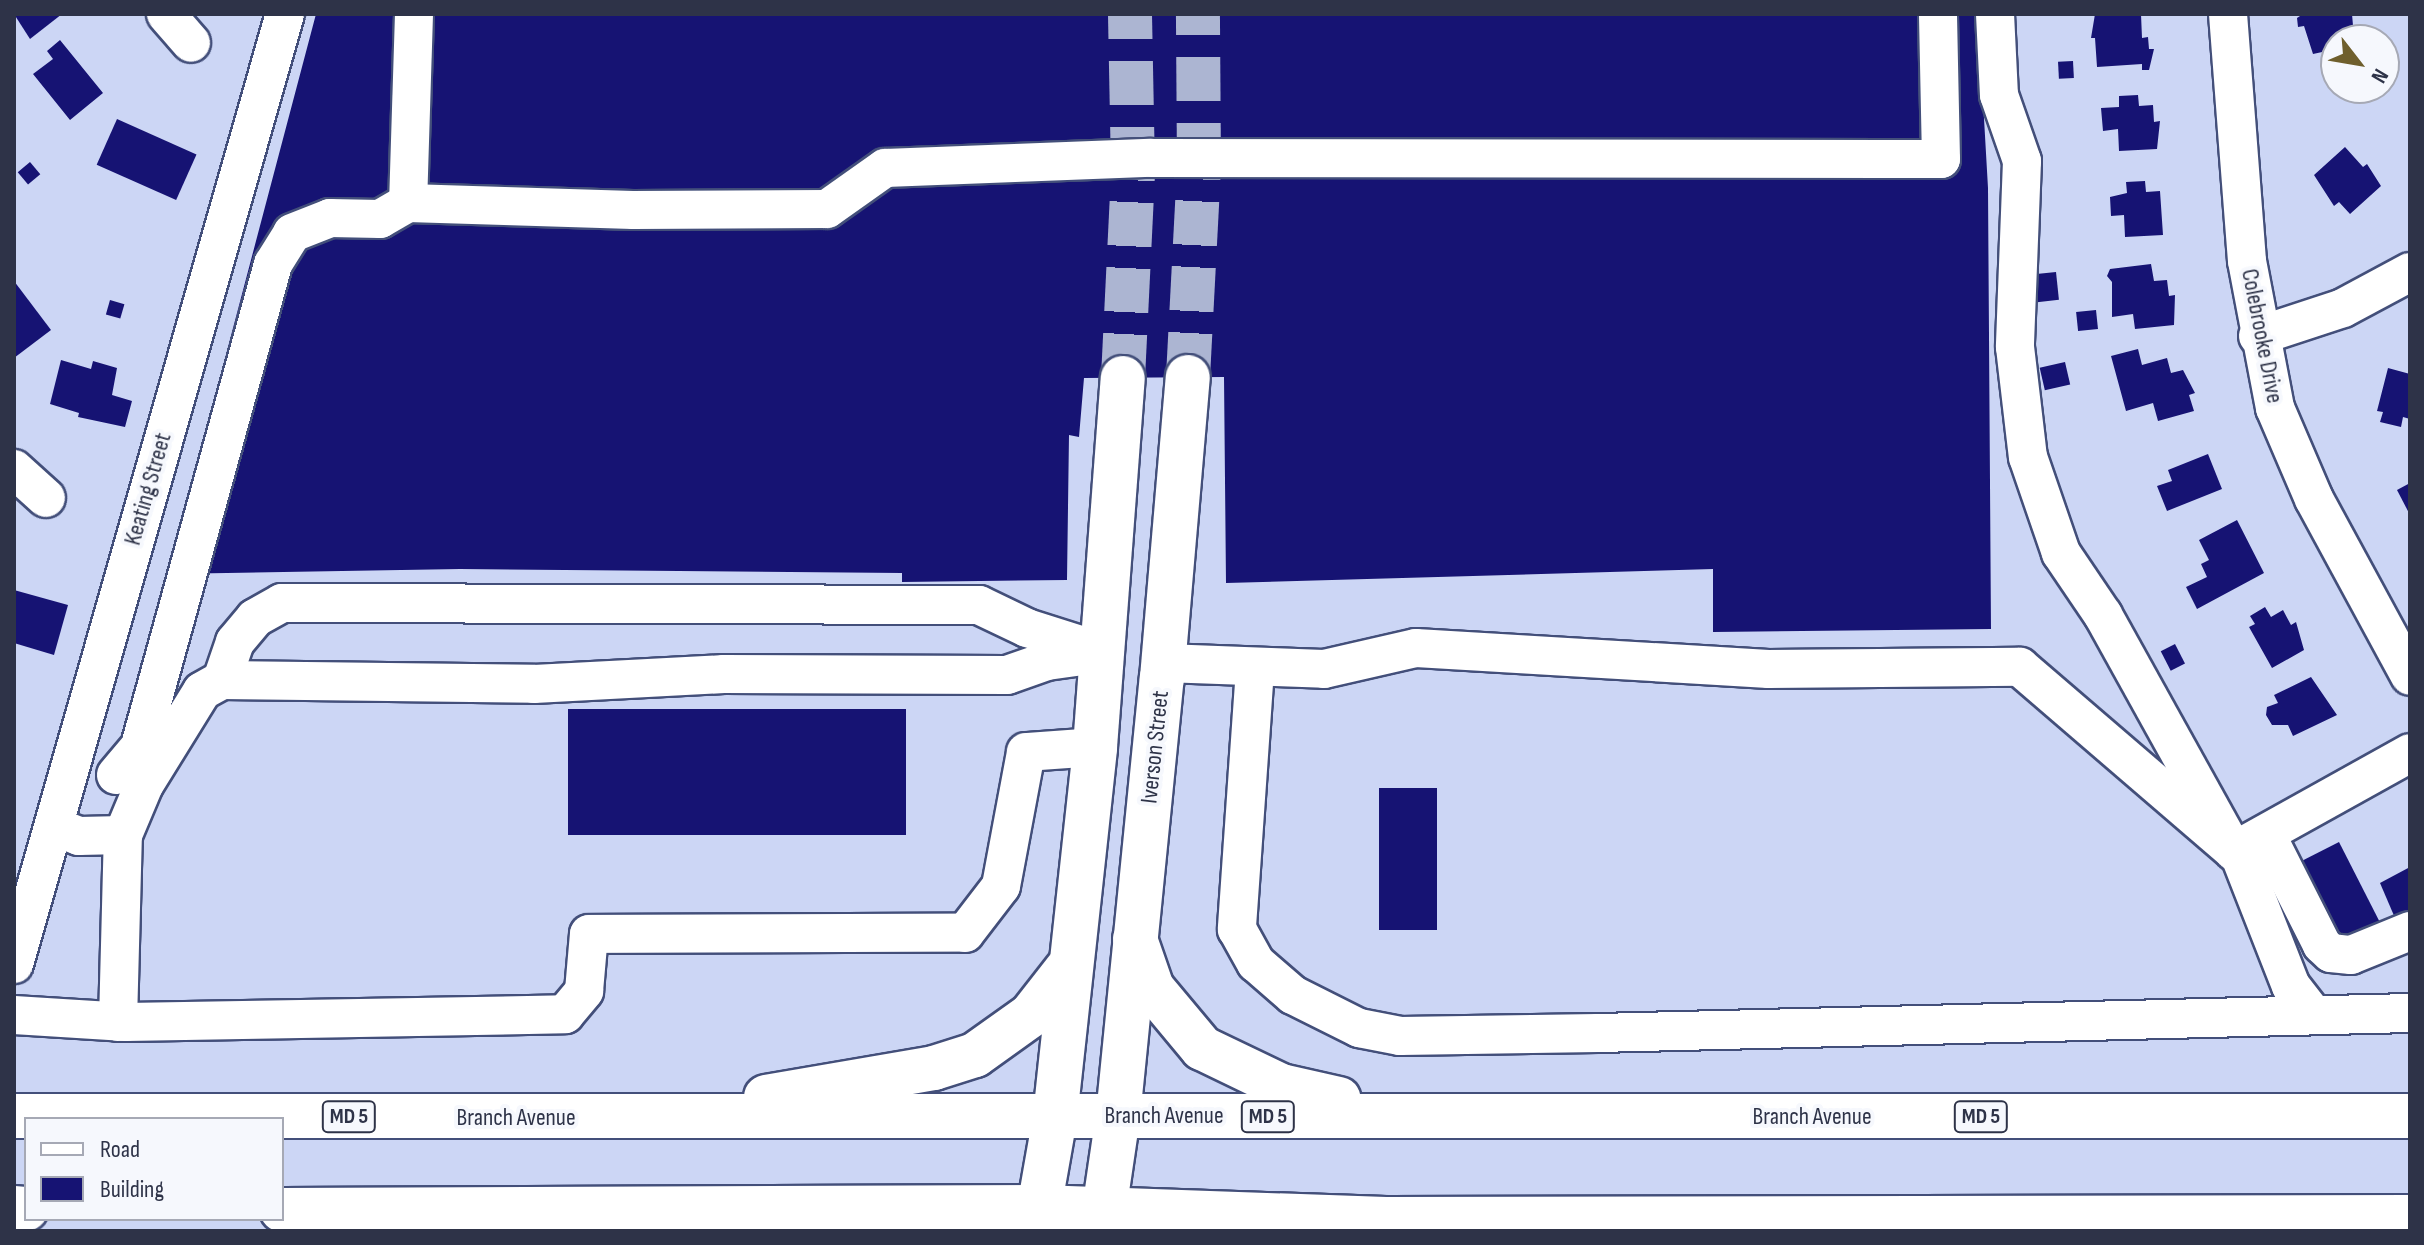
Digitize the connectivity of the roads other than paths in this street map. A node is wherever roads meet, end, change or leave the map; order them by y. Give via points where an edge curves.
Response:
1 (166, 14) edge
2 (285, 14) edge
3 (414, 14) edge
4 (1938, 14) edge
5 (1995, 14) edge
6 (2228, 14) edge
7 (191, 43) dead end
8 (408, 203) junction
9 (2410, 272) edge
10 (2258, 336) junction
11 (1188, 377) tunnel mouth
12 (1123, 378) tunnel mouth
13 (14, 469) edge
14 (46, 498) dead end
15 (1104, 653) junction
16 (1164, 663) junction
17 (1255, 669) junction
18 (2410, 676) edge
19 (222, 680) junction
20 (1095, 747) junction
21 (2410, 753) edge
22 (72, 761) junction
23 (130, 780) junction
24 (54, 826) junction
25 (123, 835) junction
26 (2250, 843) junction
27 (2410, 931) edge
28 (1135, 939) junction
29 (2366, 949) junction
30 (14, 964) edge
31 (1067, 969) junction
32 (2356, 1013) junction
33 (2410, 1013) edge
34 (2313, 1014) junction
35 (14, 1015) edge
36 (118, 1022) junction
37 (14, 1116) edge
38 (1118, 1116) junction
39 (2410, 1116) edge
40 (216, 1117) edge
41 (284, 1117) edge
42 (1055, 1117) junction
43 (1419, 1117) junction
44 (619, 1119) junction
45 (284, 1210) edge
46 (495, 1211) junction
47 (2410, 1217) edge
48 (1037, 1219) edge
49 (1386, 1219) junction
50 (1102, 1221) edge
51 (716, 1231) edge
52 (1330, 1231) edge

1 - 7 street
2 - 22 street, Keating Street via 212,334
3 - 8 street
4 - 8 street via 1941,159 1151,158 885,168 827,209 617,210
5 - 26 street via 2015,347 2028,457 2061,553
6 - 10 street, Colebrooke Drive
8 - 23 street via 380,219 330,218 292,233 273,264
9 - 10 street via 2343,308
10 - 18 street, Colebrooke Drive via 2275,408 2314,499
11 - 16 main road, Iverson Street
12 - 15 main road
13 - 14 street
15 - 19 street via 1047,661 1007,675 724,674 534,684
15 - 19 street via 1027,628 979,605 282,603 255,618 235,642
15 - 20 main road
16 - 17 street
16 - 28 main road, Iverson Street
17 - 26 street via 1324,669 1416,648 1753,668 2020,667
17 - 34 street via 1237,929 1256,963 1293,995 1359,1028 1400,1036 1612,1033
19 - 23 street via 202,691
20 - 31 main road
20 - 36 street via 1026,752 1001,886 965,933 589,934 584,991 565,1014
21 - 26 street
22 - 23 street
22 - 24 street, Keating Street
23 - 25 street
24 - 25 street via 79,836
24 - 30 street, Keating Street
25 - 36 street
26 - 29 street via 2322,945 2344,956
26 - 34 street via 2291,986
27 - 29 street
28 - 38 main road, Iverson Street
28 - 43 main road via 1152,988 1179,1026 1215,1057 1281,1086
29 - 32 street
31 - 42 main road
31 - 44 main road via 1031,1015 975,1055 850,1084
32 - 33 street
32 - 34 street
35 - 36 street
37 - 40 main road, Branch Avenue / MD 5
38 - 42 main road, Branch Avenue / MD 5
38 - 43 main road, Branch Avenue / MD 5
38 - 50 main road, Iverson Street
39 - 43 main road, Branch Avenue / MD 5
41 - 44 main road, Branch Avenue / MD 5
42 - 44 main road, Branch Avenue / MD 5
42 - 48 main road
45 - 46 main road
46 - 48 main road
46 - 51 main road
47 - 49 main road
48 - 50 main road
49 - 50 main road
49 - 52 main road

